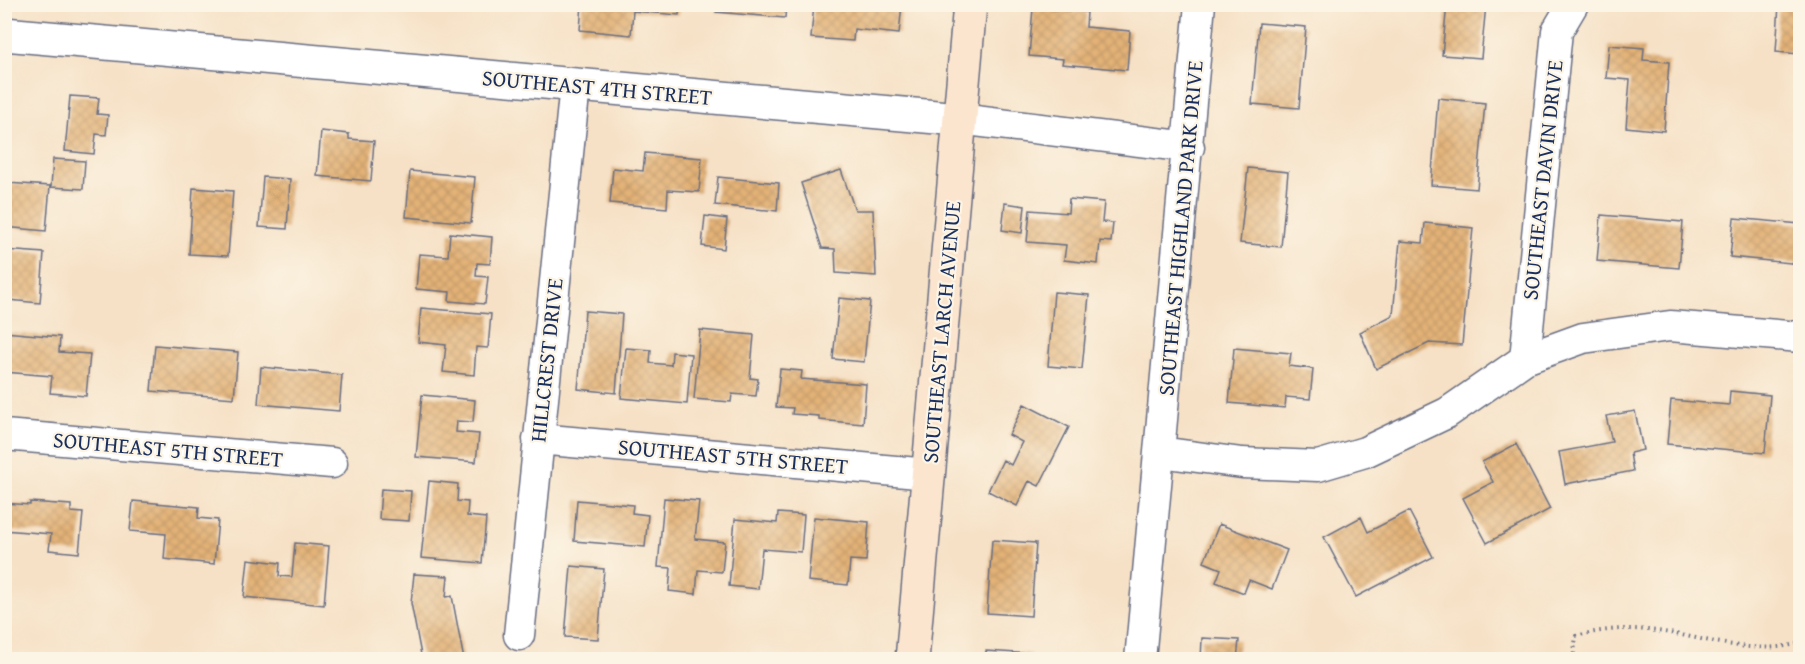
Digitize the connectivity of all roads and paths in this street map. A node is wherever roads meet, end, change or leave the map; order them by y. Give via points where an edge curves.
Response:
1 (970, 4) edge
2 (1200, 4) edge
3 (1573, 4) edge
4 (4, 34) edge
5 (575, 85) junction
6 (959, 119) junction
7 (1189, 147) junction
8 (1800, 337) edge
9 (1525, 359) junction
10 (4, 435) edge
11 (538, 439) junction
12 (1160, 452) junction
13 (332, 463) dead end
14 (929, 474) junction
15 (519, 635) dead end
16 (1800, 643) edge
17 (912, 660) edge
18 (1140, 660) edge
19 (1573, 660) edge

1 - 6 main road, SOUTHEAST LARCH AVENUE
2 - 7 street, SOUTHEAST HIGHLAND PARK DRIVE
3 - 9 street, SOUTHEAST DAVIN DRIVE via 1557,32
4 - 5 street, SOUTHEAST 4TH STREET
5 - 6 street, SOUTHEAST 4TH STREET
5 - 11 street, HILLCREST DRIVE
6 - 7 street, SOUTHEAST 4TH STREET
6 - 14 main road, SOUTHEAST LARCH AVENUE
7 - 12 street, SOUTHEAST HIGHLAND PARK DRIVE
8 - 9 street via 1670,326 1583,338
9 - 12 street via 1447,412 1365,452 1318,466 1242,463
10 - 13 street, SOUTHEAST 5TH STREET
11 - 14 street, SOUTHEAST 5TH STREET
11 - 15 street, HILLCREST DRIVE
12 - 18 street, SOUTHEAST HIGHLAND PARK DRIVE
14 - 17 main road, SOUTHEAST LARCH AVENUE
16 - 19 path via 1765,649 1628,628 1576,636

